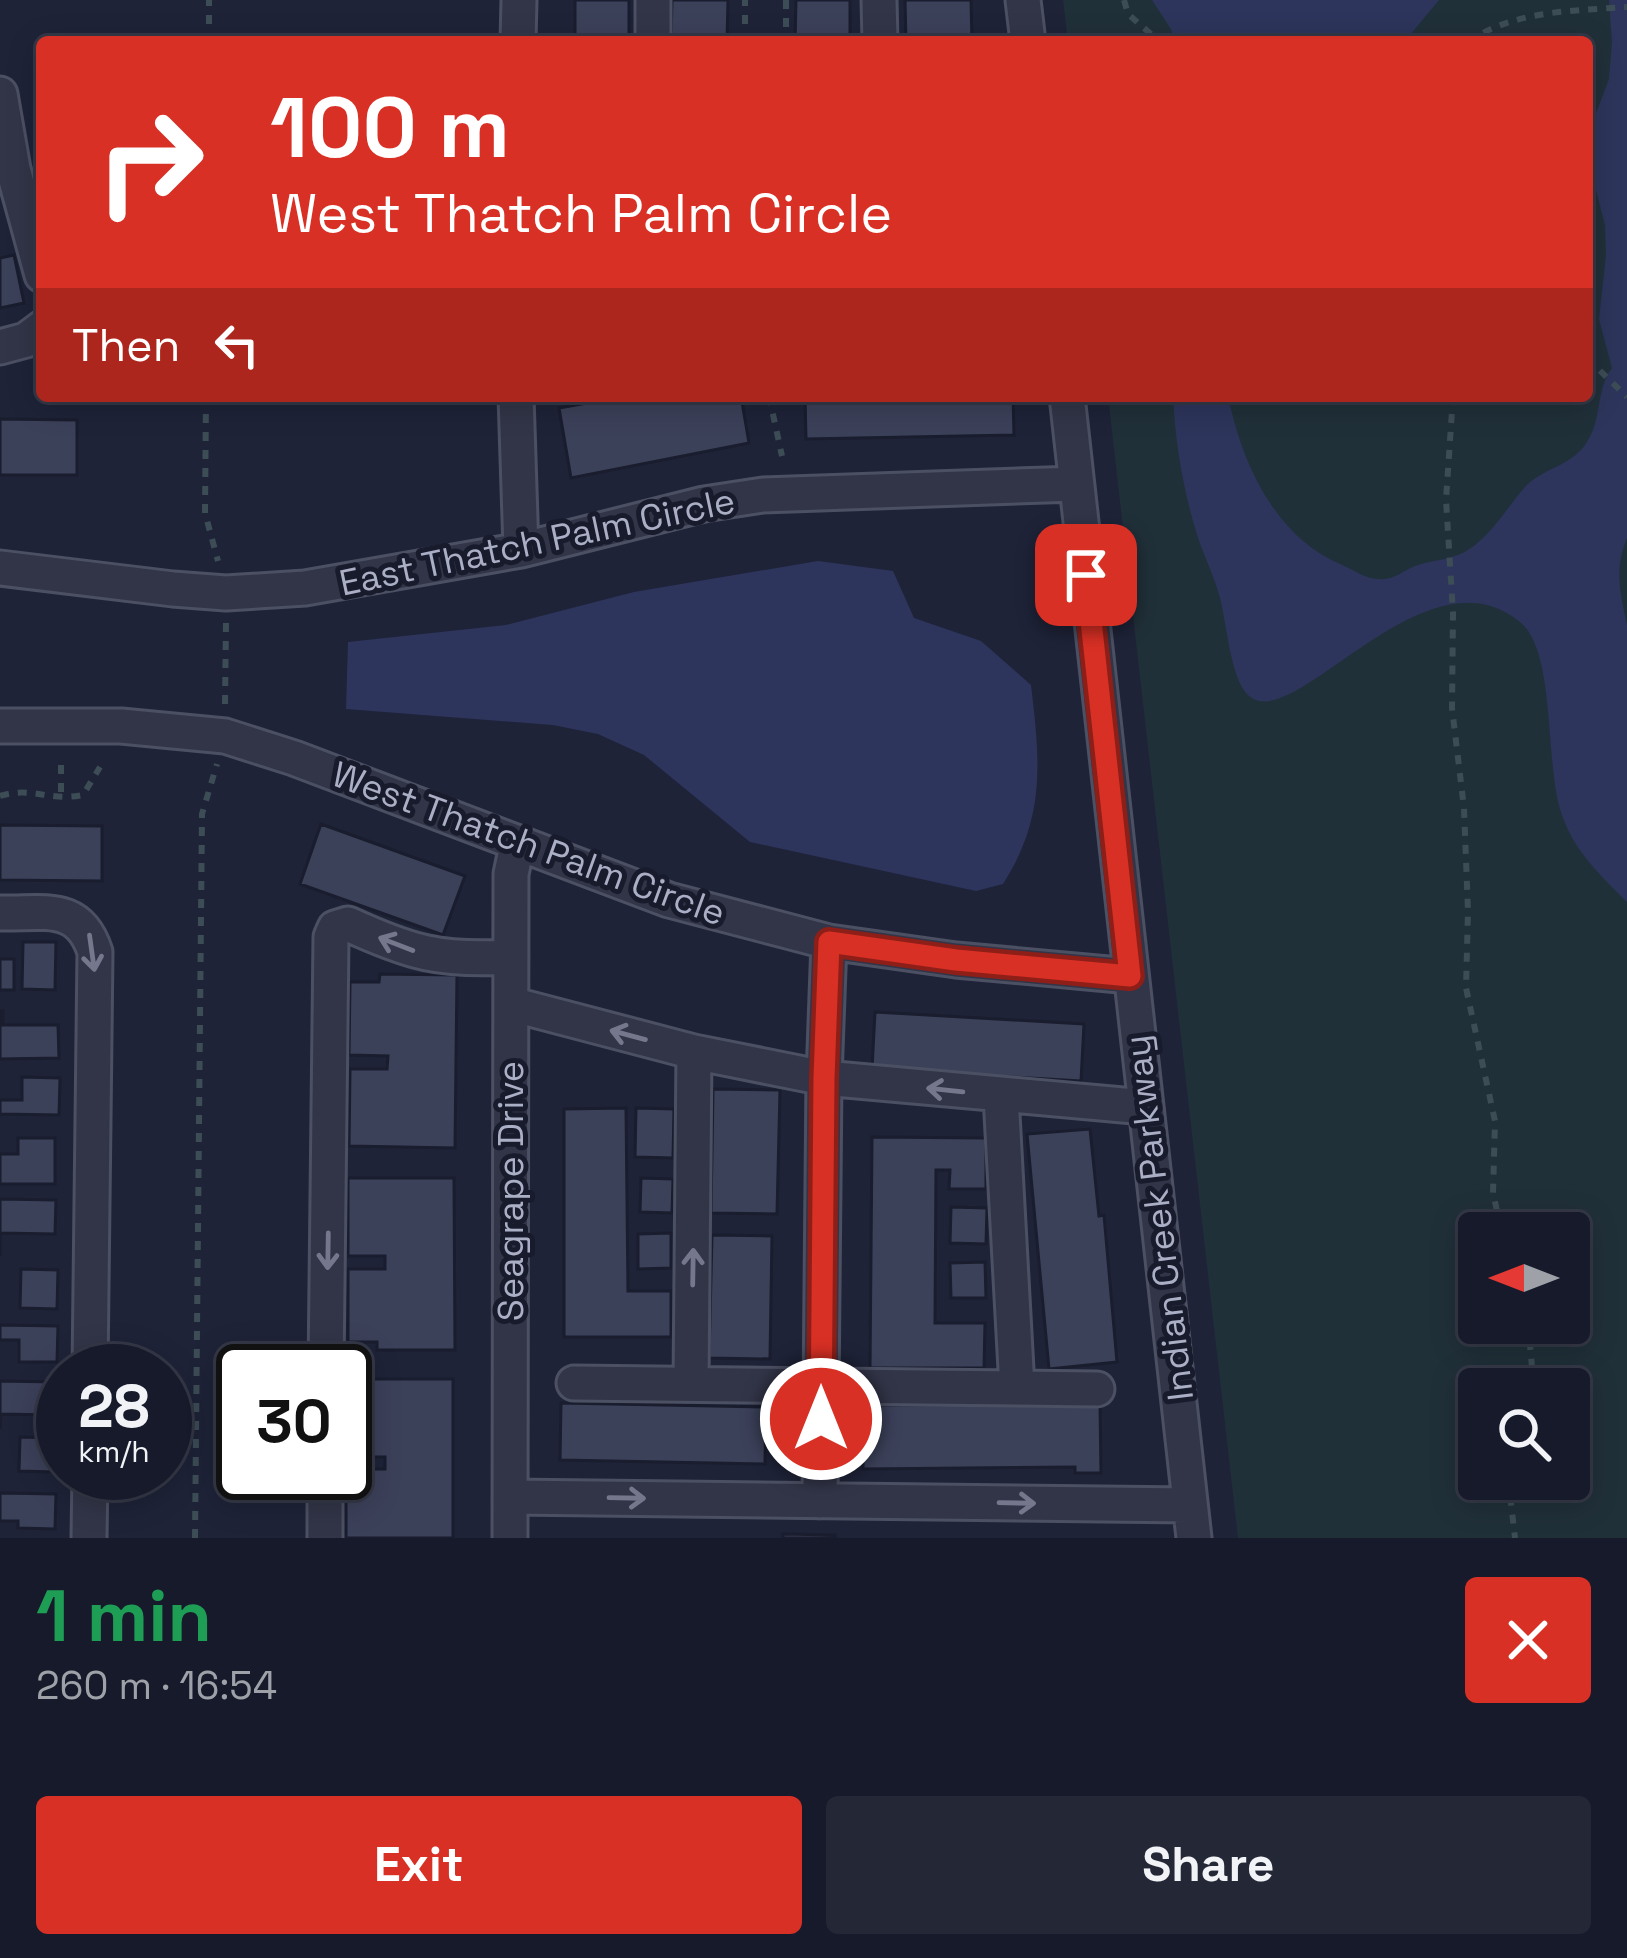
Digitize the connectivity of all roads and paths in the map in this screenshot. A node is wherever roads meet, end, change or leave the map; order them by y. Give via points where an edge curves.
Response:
1 (209, 0) edge
2 (519, 0) edge
3 (653, 0) edge
4 (745, 0) edge
5 (786, 0) edge
6 (879, 0) edge
7 (1023, 0) edge
8 (1124, 0) edge
9 (1627, 7) edge
10 (209, 36) edge
11 (518, 36) edge
12 (652, 36) edge
13 (745, 36) edge
14 (786, 36) edge
15 (880, 36) edge
16 (1027, 36) edge
17 (1149, 36) edge
18 (1476, 36) edge
19 (0, 94) edge
20 (36, 252) edge
21 (36, 332) edge
22 (0, 346) edge
23 (1593, 363) edge
24 (1627, 398) edge
25 (206, 402) edge
26 (516, 402) edge
27 (771, 402) edge
28 (1067, 402) edge
29 (1453, 402) edge
30 (782, 456) dead end
31 (1076, 484) junction
32 (521, 550) junction
33 (0, 568) edge
34 (226, 592) junction
35 (0, 726) edge
36 (225, 736) junction
37 (61, 765) dead end
38 (100, 767) dead end
39 (0, 796) edge
40 (61, 800) junction
41 (517, 845) junction
42 (0, 913) edge
43 (829, 942) junction
44 (511, 957) junction
45 (1130, 976) junction
46 (511, 1004) junction
47 (694, 1052) junction
48 (824, 1078) junction
49 (1001, 1096) junction
50 (1145, 1107) junction
51 (1497, 1212) edge
52 (90, 1344) edge
53 (326, 1344) edge
54 (574, 1383) dead end
55 (692, 1384) junction
56 (821, 1386) junction
57 (1016, 1388) junction
58 (1097, 1389) dead end
59 (510, 1497) junction
60 (90, 1500) edge
61 (326, 1500) edge
62 (1511, 1500) edge
63 (820, 1501) junction
64 (1192, 1521) edge
65 (89, 1538) edge
66 (195, 1538) edge
67 (325, 1538) edge
68 (510, 1538) edge
69 (1515, 1538) edge

1 - 10 path
2 - 11 street
3 - 12 street
4 - 13 path
5 - 14 path
6 - 15 street
7 - 16 street
8 - 17 path
9 - 18 path via 1525,16
19 - 20 street
21 - 22 street
23 - 24 path
25 - 34 path via 205,513
26 - 32 street
27 - 30 path
28 - 31 street, Indian Creek Parkway
29 - 51 path via 1446,500 1466,988 1496,1121
31 - 32 street, East Thatch Palm Circle via 764,495
31 - 45 street, Indian Creek Parkway
32 - 34 street, East Thatch Palm Circle via 305,589
33 - 34 street, East Thatch Palm Circle
34 - 36 path
35 - 36 street, West Thatch Palm Circle
36 - 41 street, West Thatch Palm Circle
36 - 66 path via 202,814
37 - 40 path
38 - 40 path via 83,796
39 - 40 path via 21,790
41 - 43 street, West Thatch Palm Circle via 669,900
41 - 44 street, Seagrape Drive
42 -> 52 street via 70,915 88,928 95,952
43 - 45 street, West Thatch Palm Circle
43 - 48 street
44 - 46 street, Seagrape Drive
44 -> 53 street via 436,957 348,924 334,928
45 - 50 street, Indian Creek Parkway
47 -> 46 street
46 - 59 street, Seagrape Drive
47 - 48 street
55 -> 47 street
49 -> 48 street
48 - 56 street
49 - 50 street
49 - 57 street
50 - 64 street, Indian Creek Parkway
54 - 55 street
55 - 56 street
56 - 57 street
56 - 63 street
57 - 58 street
59 -> 63 street
59 - 68 street, Seagrape Drive
60 - 65 street
61 - 67 street
62 - 69 path
63 -> 64 street

